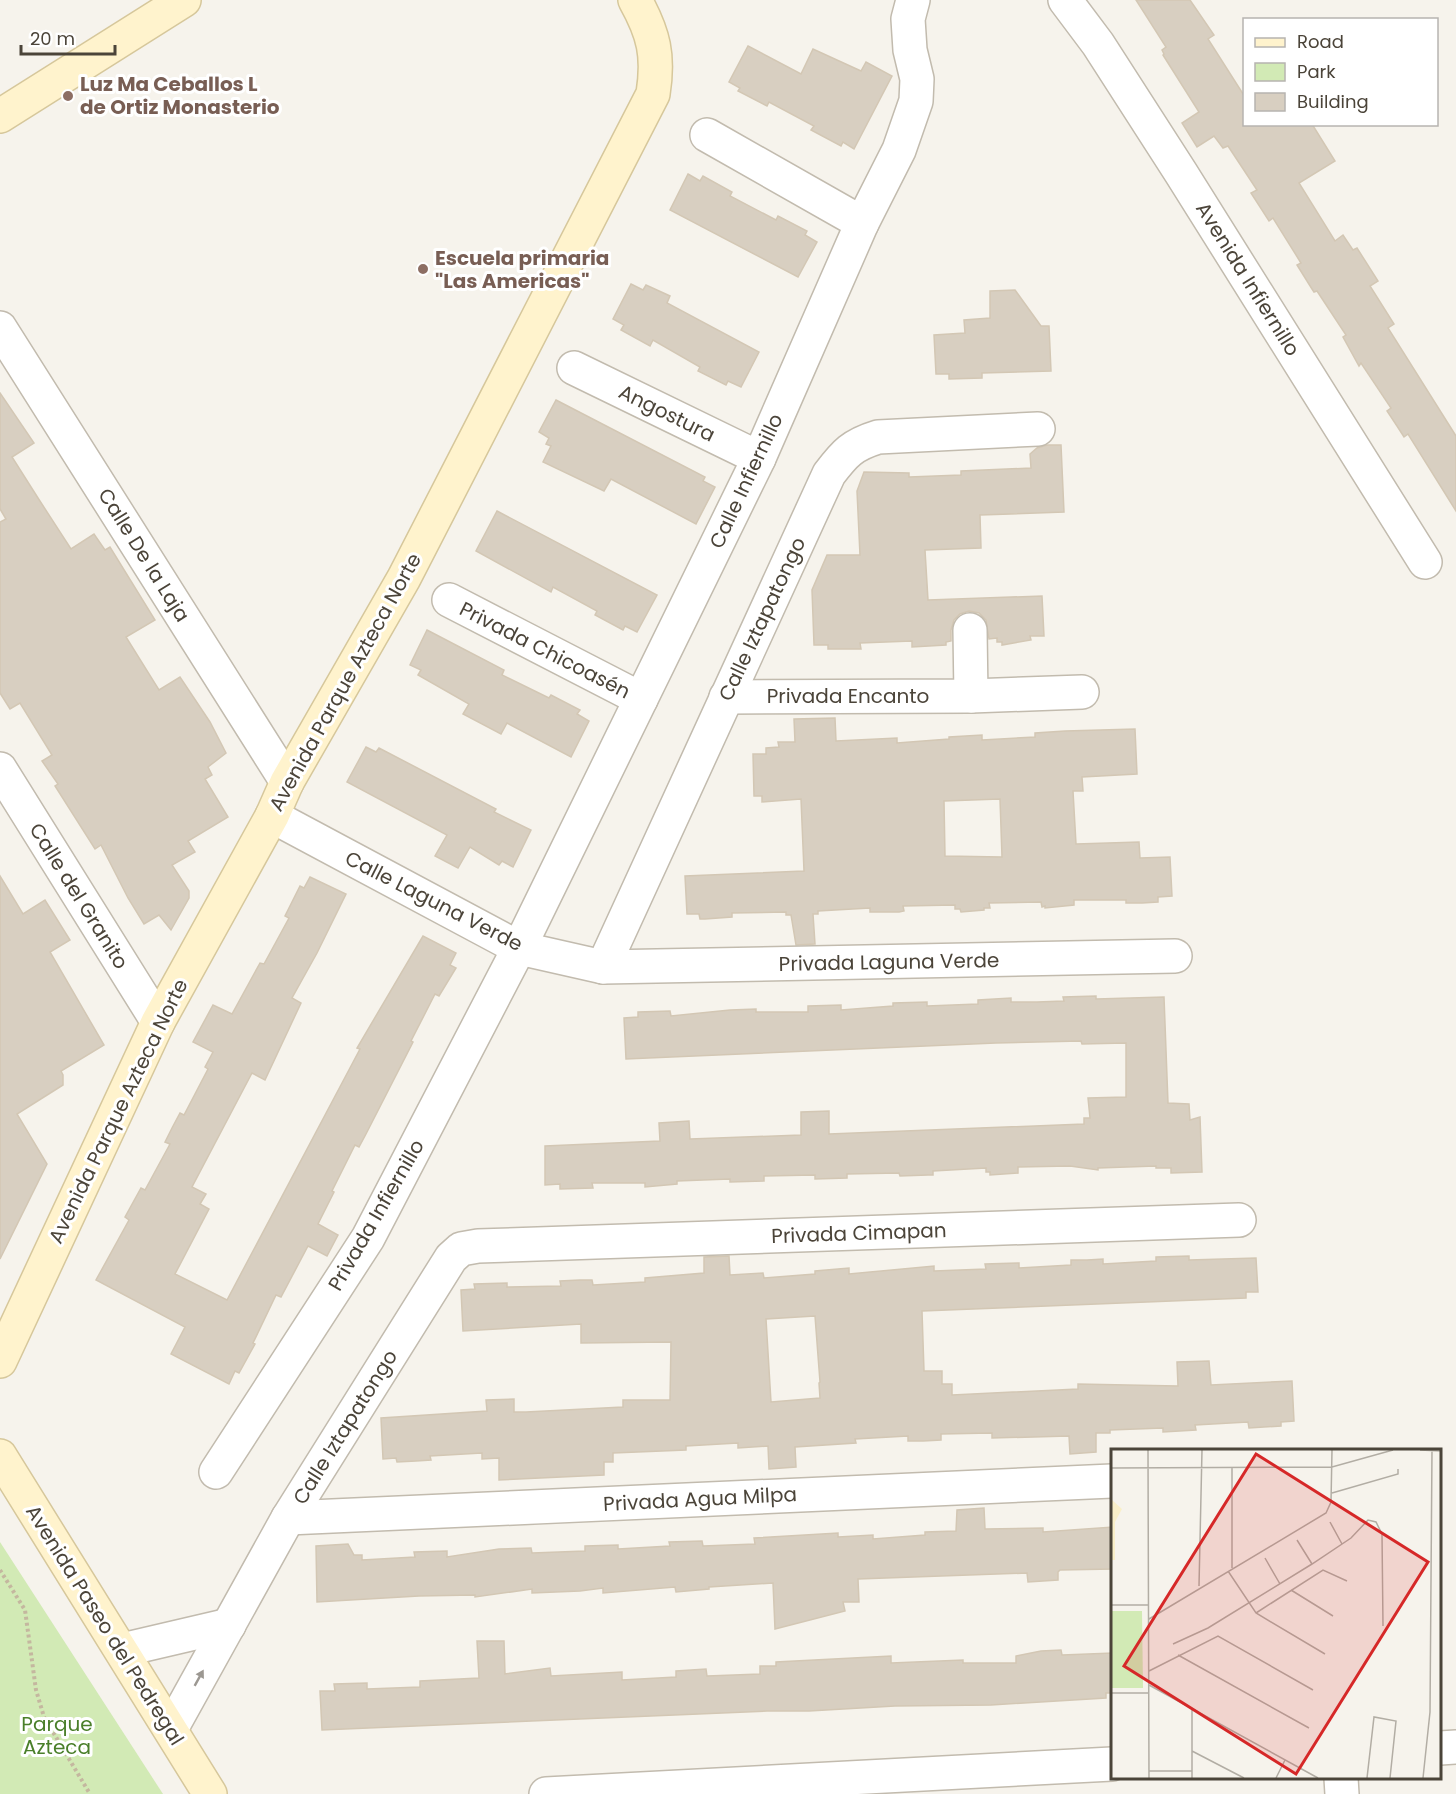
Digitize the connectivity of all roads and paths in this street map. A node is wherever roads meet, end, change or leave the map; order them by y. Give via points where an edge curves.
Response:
1 (184, 0) edge
2 (634, 0) edge
3 (912, 0) edge
4 (1065, 0) edge
5 (0, 116) edge
6 (707, 135) dead end
7 (862, 224) junction
8 (0, 328) edge
9 (574, 369) dead end
10 (1038, 429) dead end
11 (759, 458) junction
12 (1425, 562) dead end
13 (449, 600) dead end
14 (970, 630) dead end
15 (1082, 692) dead end
16 (971, 696) junction
17 (726, 697) junction
18 (641, 699) junction
19 (0, 769) edge
20 (287, 782) junction
21 (272, 816) junction
22 (519, 948) junction
23 (1175, 956) dead end
24 (603, 967) junction
25 (158, 1022) junction
26 (1239, 1220) dead end
27 (478, 1246) joint
28 (0, 1361) edge
29 (0, 1456) edge
30 (216, 1473) dead end
31 (1111, 1481) edge
32 (288, 1518) junction
33 (0, 1570) edge
34 (229, 1625) junction
35 (122, 1650) junction
36 (171, 1729) junction
37 (1456, 1747) edge
38 (1441, 1748) edge
39 (1111, 1764) edge
40 (1341, 1779) edge
41 (567, 1793) edge
42 (90, 1794) edge
43 (210, 1794) edge
44 (1342, 1794) edge

1 - 5 street
2 - 20 street, Avenida Parque Azteca Norte via 655,48 653,94 404,578
3 - 7 street, Calle Infiernillo via 908,19 917,79 916,101 899,150
4 - 12 street, Avenida Infiernillo via 1175,163
6 - 7 street
7 - 11 street, Calle Infiernillo
8 - 20 street, Calle De la Laja
9 - 11 street, Angostura
10 - 17 street, Calle Iztapatongo via 878,436 846,452 829,474
11 - 18 street, Calle Infiernillo
13 - 18 street, Privada Chicoasén
14 - 16 street
15 - 16 street, Privada Encanto
16 - 17 street, Privada Encanto
17 - 24 street, Calle Iztapatongo
18 - 22 street, Calle Infiernillo
19 - 25 street, Calle del Granito
20 - 21 street, Avenida Parque Azteca Norte
21 - 22 street, Calle Laguna Verde
21 - 25 street, Avenida Parque Azteca Norte
22 - 24 street, Calle Laguna Verde
22 - 30 street, Privada Infiernillo via 368,1238
23 - 24 street, Privada Laguna Verde
25 - 28 street, Avenida Parque Azteca Norte
26 - 27 street, Privada Cimapan
27 - 32 street, Calle Iztapatongo via 461,1249 451,1258
29 - 35 street, Avenida Paseo del Pedregal
31 - 32 street, Privada Agua Milpa
32 - 34 street, Calle Iztapatongo
33 - 42 path via 25,1610 36,1690 44,1717
34 - 35 street
36 -> 34 street, Calle Iztapatongo
35 - 36 street, Avenida Paseo del Pedregal
36 - 43 street, Avenida Paseo del Pedregal
37 - 38 street
39 - 41 street
40 - 44 street

